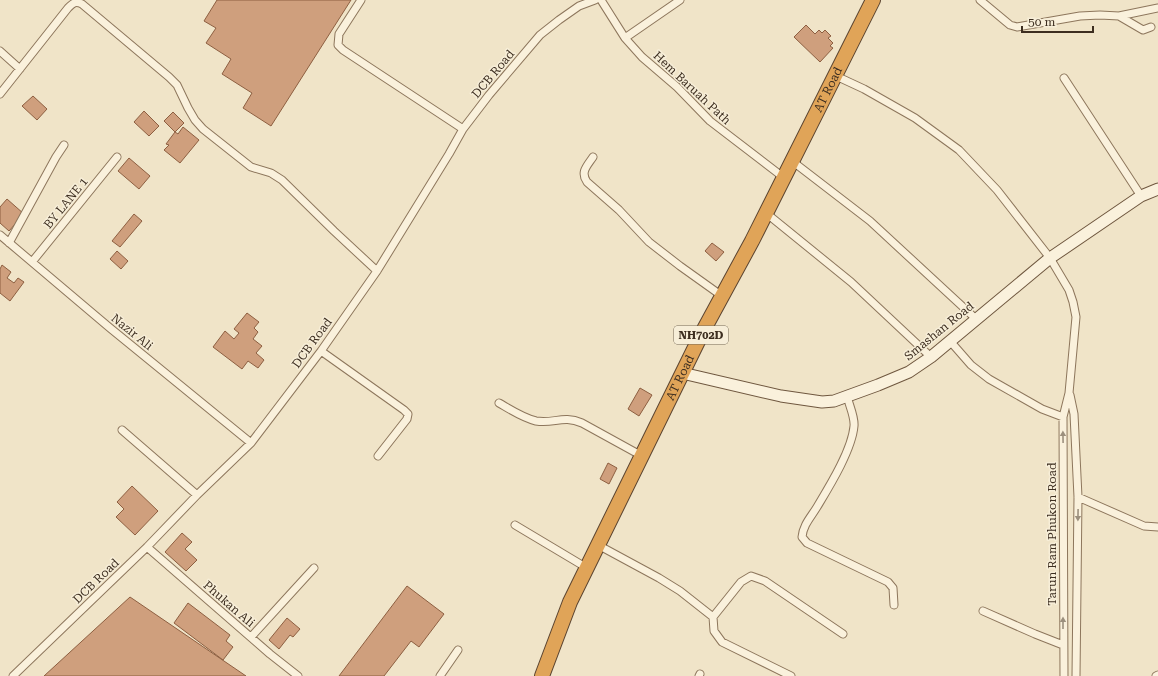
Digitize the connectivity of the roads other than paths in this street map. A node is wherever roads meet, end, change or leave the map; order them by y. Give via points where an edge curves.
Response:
1 (361, 0) edge
2 (595, 0) edge
3 (601, 0) edge
4 (680, 0) edge
5 (873, 0) edge
6 (980, 0) edge
7 (1158, 8) edge
8 (1119, 16) junction
9 (1151, 27) dead end
10 (625, 38) junction
11 (0, 51) edge
12 (20, 69) junction
13 (836, 76) junction
14 (1064, 78) dead end
15 (0, 94) edge
16 (463, 129) junction
17 (64, 145) dead end
18 (117, 157) dead end
19 (593, 157) dead end
20 (792, 161) junction
21 (784, 177) junction
22 (1158, 189) edge
23 (1141, 196) junction
24 (766, 213) junction
25 (0, 235) edge
26 (9, 243) junction
27 (1050, 258) junction
28 (32, 262) junction
29 (376, 271) junction
30 (722, 296) junction
31 (976, 319) junction
32 (950, 341) junction
33 (321, 351) junction
34 (931, 357) junction
35 (682, 373) junction
36 (1069, 393) junction
37 (847, 396) junction
38 (499, 403) dead end
39 (1063, 417) junction
40 (122, 430) dead end
41 (251, 443) junction
42 (378, 456) dead end
43 (642, 456) junction
44 (197, 495) junction
45 (1078, 497) junction
46 (515, 525) dead end
47 (1158, 527) edge
48 (598, 545) junction
49 (147, 547) junction
50 (314, 568) dead end
51 (587, 568) junction
52 (894, 605) dead end
53 (983, 610) dead end
54 (713, 617) junction
55 (843, 634) dead end
56 (250, 637) junction
57 (1063, 645) junction
58 (458, 650) dead end
59 (13, 676) edge
60 (298, 676) edge
61 (440, 676) edge
62 (542, 676) edge
63 (792, 676) edge
64 (1064, 676) edge
65 (1076, 676) edge

1 - 16 street via 339,34 338,45
2 - 16 street, DCB Road via 580,6 540,35
3 - 10 street, Hem Baruah Path
4 - 10 street
5 - 13 highway, AT Road / NH702D
6 - 8 street via 1010,25 1017,27 1080,16
7 - 8 street
8 - 9 street via 1140,29
10 - 21 street, Hem Baruah Path via 710,121
11 - 12 street
12 - 15 street
12 - 29 street via 68,8 73,3 82,4 169,77 203,129 251,167 271,173 282,180
13 - 20 highway, AT Road / NH702D
13 - 27 street, Tarun Ram Phukon Road via 915,118 958,150 997,190
14 - 23 street
16 - 29 street, DCB Road
17 - 26 street
18 - 28 street, BY LANE 1
19 - 30 street via 584,171 587,182 619,210 649,242
20 - 21 highway, AT Road / NH702D
20 - 31 street via 870,221
21 - 24 highway, AT Road / NH702D
22 - 23 street, Smashan Road
23 - 27 street, Smashan Road
24 - 30 highway, AT Road / NH702D
24 - 34 street via 850,282
25 - 26 street, Nazir Ali
26 - 28 street, Nazir Ali
27 - 31 street, Smashan Road
27 - 36 street, Tarun Ram Phukon Road via 1069,290 1076,317
28 - 41 street, Nazir Ali
29 - 33 street, DCB Road
30 - 35 highway, AT Road / NH702D
31 - 32 street, Smashan Road
32 - 34 street, Smashan Road
32 - 39 street via 971,365 989,379 1042,409
33 - 41 street, DCB Road
33 - 42 street via 408,414 407,419
34 - 37 street, Smashan Road via 909,372
35 - 37 street, Smashan Road via 781,396 822,402
35 - 43 highway, AT Road / NH702D
36 - 39 street, Tarun Ram Phukon Road
36 - 45 street, Tarun Ram Phukon Road via 1074,414
37 - 52 street via 854,426 850,441 840,465 805,525 802,537 807,543 888,582 893,588
38 - 43 street via 523,417 536,420 573,419
57 -> 39 street, Tarun Ram Phukon Road
40 - 44 street
41 - 44 street, DCB Road
43 - 48 highway, AT Road / NH702D
44 - 49 street, DCB Road
45 - 47 street via 1144,526
45 -> 65 street, Tarun Ram Phukon Road
46 - 51 street
48 - 51 highway, AT Road / NH702D
48 - 54 street via 680,591
49 - 56 street, Phukan Ali
49 - 59 street, DCB Road
50 - 56 street
51 - 62 highway, AT Road / NH702D via 570,602
53 - 57 street
54 - 55 street via 741,582 751,576 765,581
54 - 63 street via 714,631 722,642
56 - 60 street, Phukan Ali
57 - 64 street, Tarun Ram Phukon Road
58 - 61 street

